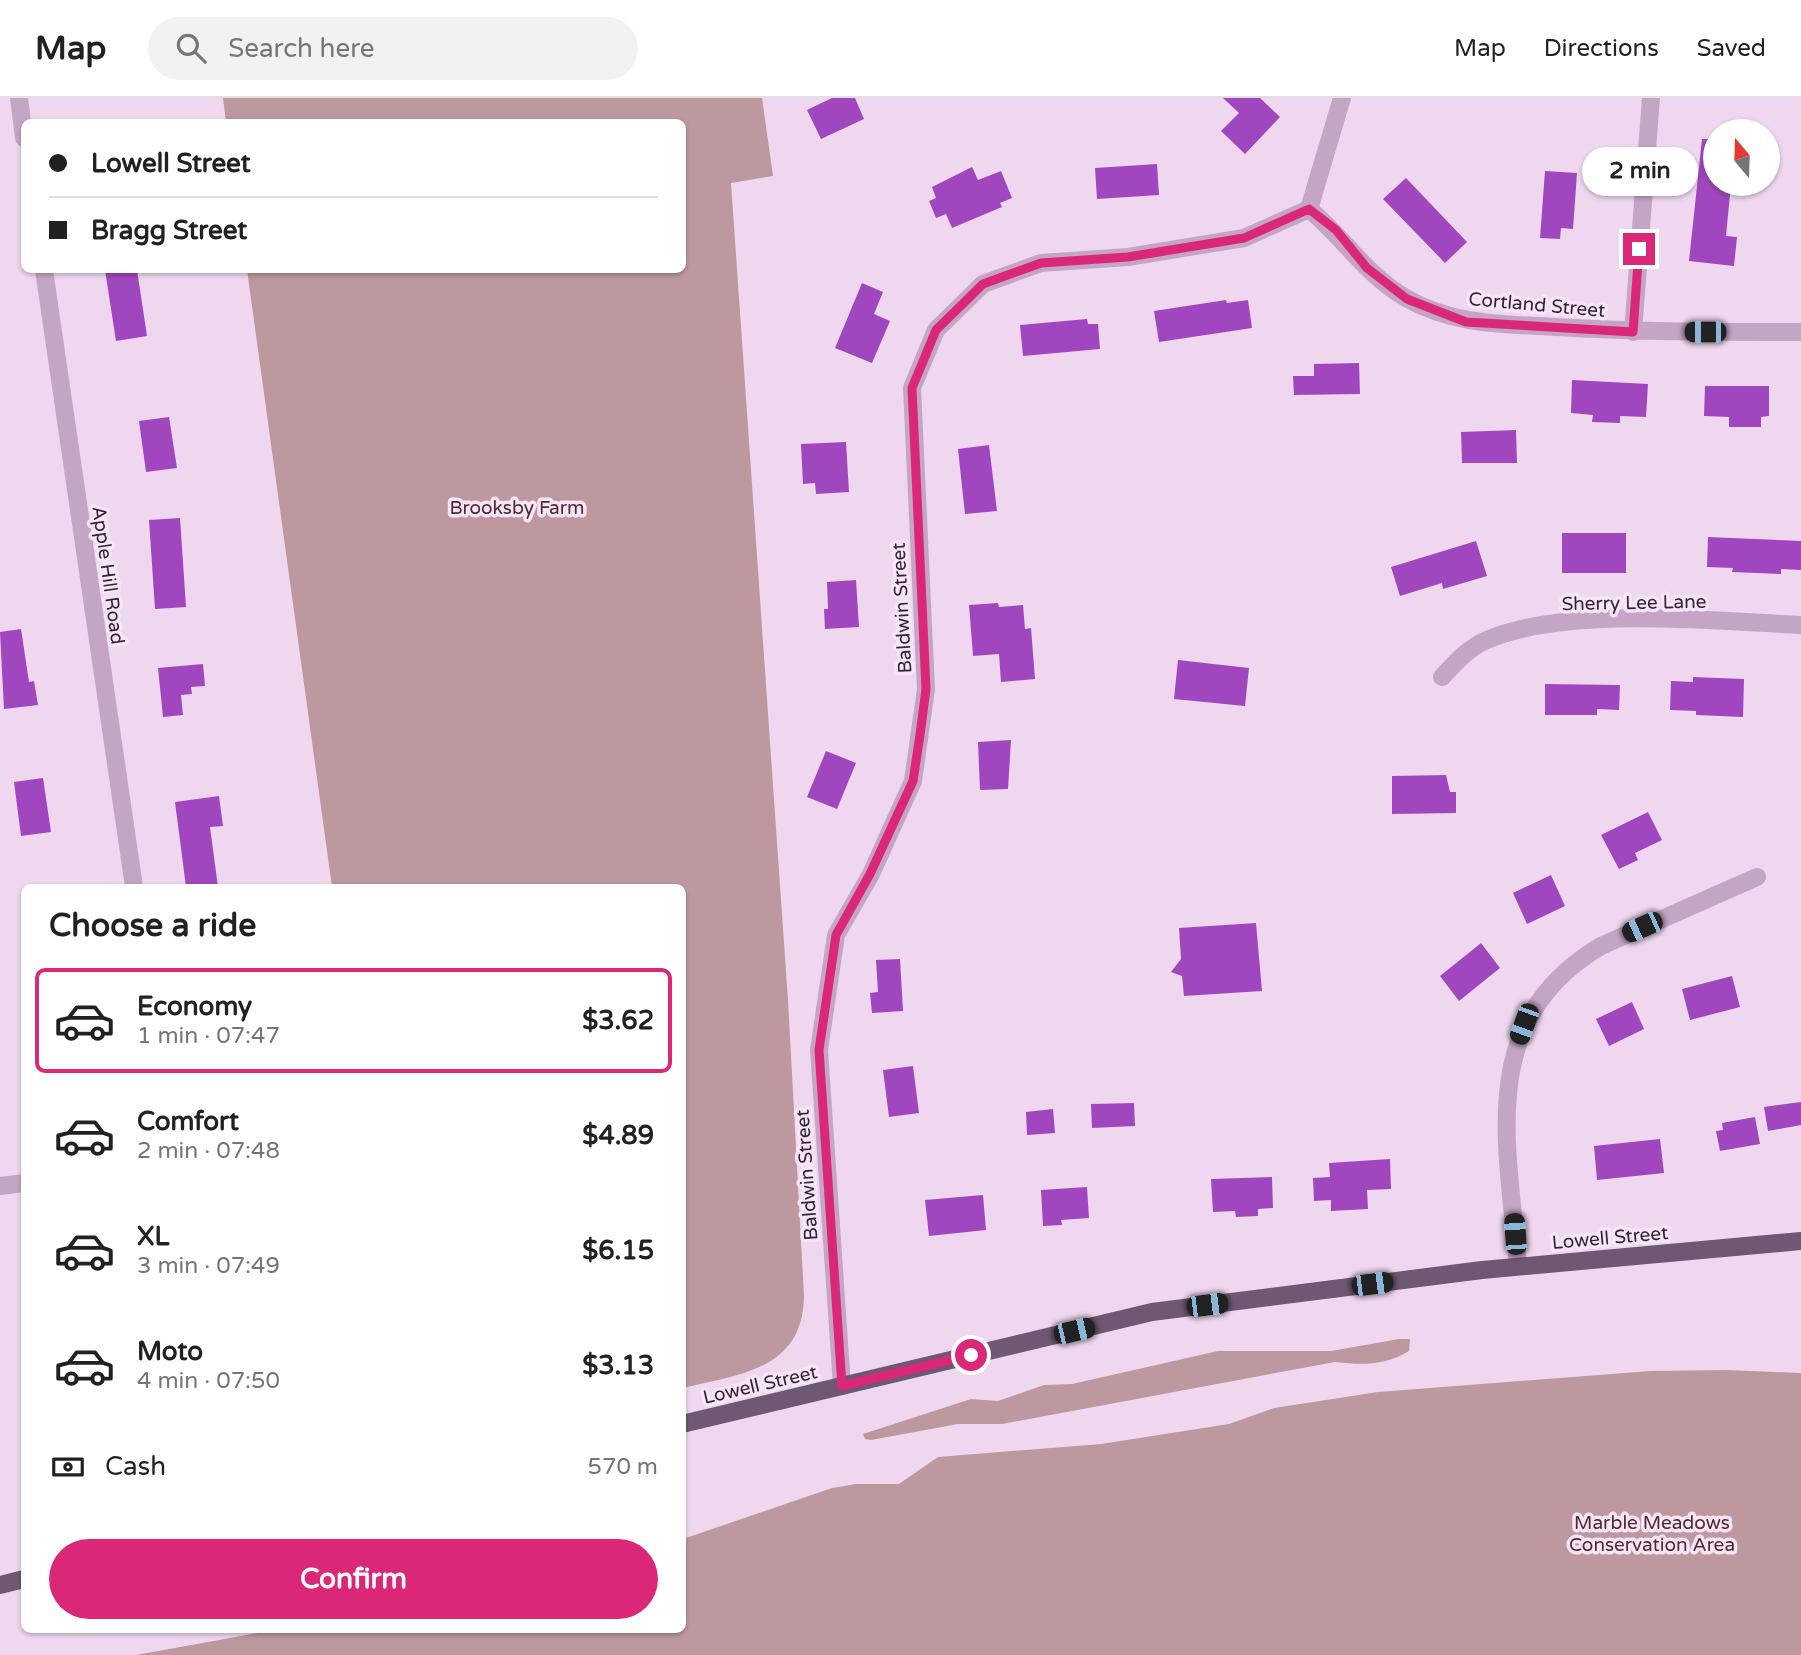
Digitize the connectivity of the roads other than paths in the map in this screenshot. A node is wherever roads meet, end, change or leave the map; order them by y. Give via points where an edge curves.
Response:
1 (19, 98) edge
2 (1342, 98) edge
3 (1651, 98) edge
4 (22, 119) edge
5 (1309, 209) junction
6 (44, 273) edge
7 (1633, 332) junction
8 (1801, 332) edge
9 (1801, 625) edge
10 (1442, 677) dead end
11 (1757, 877) dead end
12 (134, 884) edge
13 (21, 1183) edge
14 (0, 1186) edge
15 (1801, 1241) edge
16 (1518, 1266) junction
17 (842, 1386) junction
18 (686, 1423) edge
19 (21, 1580) edge
20 (0, 1584) edge

1 - 4 street
2 - 5 street
3 - 7 street
5 - 7 street, Cortland Street via 1336,230 1367,268 1407,299 1466,322
5 - 17 street, Baldwin Street via 1244,238 1128,257 1041,263 983,284 936,330 912,388 926,689 913,781 836,935 819,1050
6 - 12 street, Apple Hill Road
7 - 8 street, Cortland Street
9 - 10 street, Sherry Lee Lane via 1568,622 1511,631 1485,641 1462,655
11 - 16 street via 1601,946 1540,998 1524,1024 1507,1086
13 - 14 street
15 - 16 main road, Lowell Street
16 - 17 main road, Lowell Street via 1152,1312
17 - 18 main road, Lowell Street
19 - 20 main road

